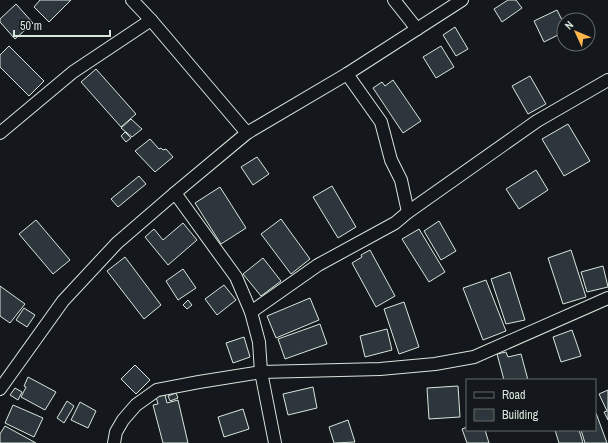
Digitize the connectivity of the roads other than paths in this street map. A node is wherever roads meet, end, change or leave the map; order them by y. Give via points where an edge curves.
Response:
1 (132, 0) edge
2 (394, 0) edge
3 (462, 0) edge
4 (151, 20) junction
5 (417, 29) junction
6 (347, 74) junction
7 (608, 80) edge
8 (1, 129) edge
9 (247, 133) junction
10 (175, 193) junction
11 (408, 212) junction
12 (608, 298) edge
13 (251, 312) junction
14 (261, 372) junction
15 (0, 389) edge
16 (114, 443) edge
17 (275, 443) edge

1 - 4 street
2 - 5 street
3 - 5 street
4 - 8 street via 73,72
4 - 9 street
5 - 6 street
6 - 9 street
6 - 11 street via 381,122 391,160 401,180
7 - 11 street via 537,121
9 - 10 street
10 - 13 street via 236,277
10 - 15 street via 117,243 63,301
11 - 13 street via 395,223 318,265
12 - 14 street via 474,357 435,364 380,369
13 - 14 street via 259,342
14 - 16 street via 157,390 123,420 116,432
14 - 17 street

